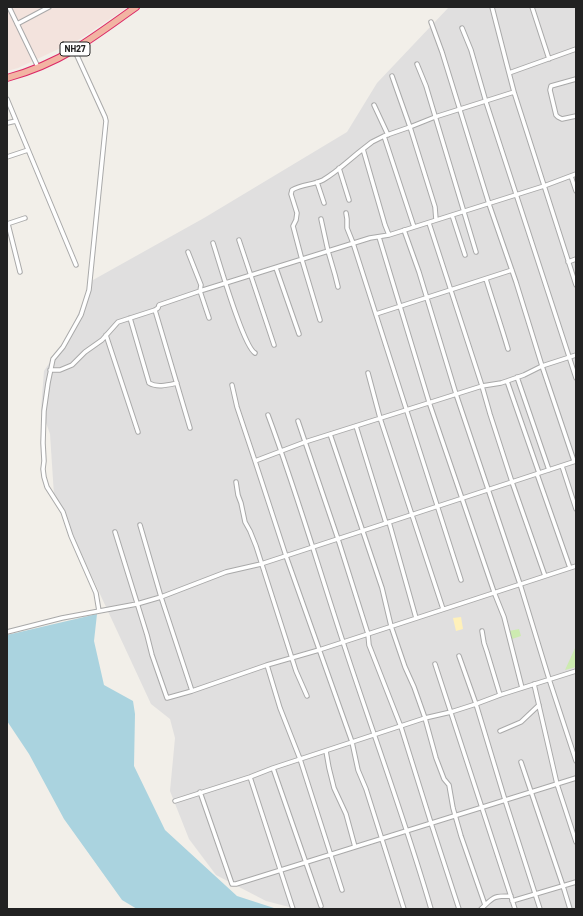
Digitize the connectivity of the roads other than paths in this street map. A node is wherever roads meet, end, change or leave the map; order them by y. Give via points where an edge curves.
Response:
1 (9, 7) edge
2 (49, 7) edge
3 (136, 7) edge
4 (492, 7) edge
5 (532, 7) edge
6 (431, 22) dead end
7 (17, 24) junction
8 (462, 28) dead end
9 (74, 49) junction
10 (576, 49) edge
11 (549, 58) junction
12 (417, 64) dead end
13 (38, 67) junction
14 (510, 74) junction
15 (392, 76) dead end
16 (7, 78) edge
17 (576, 79) edge
18 (514, 92) junction
19 (7, 99) edge
20 (486, 102) junction
21 (374, 105) dead end
22 (460, 110) junction
23 (576, 116) edge
24 (435, 118) junction
25 (16, 121) junction
26 (7, 123) edge
27 (410, 127) junction
28 (386, 136) junction
29 (363, 149) junction
30 (28, 150) junction
31 (7, 157) edge
32 (339, 168) junction
33 (576, 174) edge
34 (571, 176) junction
35 (317, 182) junction
36 (544, 186) junction
37 (576, 191) edge
38 (516, 195) junction
39 (349, 200) dead end
40 (324, 203) dead end
41 (489, 204) junction
42 (464, 211) junction
43 (346, 213) dead end
44 (452, 215) junction
45 (25, 218) dead end
46 (321, 219) dead end
47 (436, 220) junction
48 (429, 223) junction
49 (8, 224) edge
50 (414, 227) junction
51 (404, 230) junction
52 (389, 236) junction
53 (379, 237) junction
54 (239, 240) dead end
55 (213, 243) dead end
56 (353, 243) junction
57 (188, 252) dead end
58 (328, 252) junction
59 (476, 252) dead end
60 (465, 255) dead end
61 (576, 259) edge
62 (302, 260) junction
63 (568, 262) junction
64 (76, 265) dead end
65 (276, 268) junction
66 (512, 270) junction
67 (20, 272) dead end
68 (252, 276) junction
69 (486, 279) junction
70 (225, 284) junction
71 (576, 285) edge
72 (338, 287) dead end
73 (450, 290) junction
74 (200, 291) junction
75 (427, 298) junction
76 (400, 307) junction
77 (155, 310) junction
78 (376, 314) junction
79 (130, 318) junction
80 (209, 318) dead end
81 (320, 320) dead end
82 (299, 334) dead end
83 (106, 335) junction
84 (274, 345) dead end
85 (508, 349) dead end
86 (255, 353) dead end
87 (576, 355) edge
88 (569, 357) junction
89 (542, 366) junction
90 (50, 370) junction
91 (368, 373) dead end
92 (517, 377) junction
93 (576, 378) edge
94 (507, 381) junction
95 (177, 384) junction
96 (232, 385) dead end
97 (482, 386) junction
98 (456, 394) junction
99 (430, 402) junction
100 (406, 410) junction
101 (268, 415) dead end
102 (380, 418) junction
103 (298, 421) dead end
104 (356, 426) junction
105 (190, 428) dead end
106 (138, 432) dead end
107 (330, 434) junction
108 (305, 442) junction
109 (281, 451) junction
110 (255, 461) junction
111 (575, 461) edge
112 (562, 466) junction
113 (549, 470) junction
114 (538, 473) junction
115 (236, 482) dead end
116 (512, 482) junction
117 (488, 490) junction
118 (462, 498) junction
119 (437, 506) junction
120 (576, 509) edge
121 (412, 515) junction
122 (387, 523) junction
123 (140, 525) dead end
124 (362, 530) junction
125 (115, 532) dead end
126 (338, 539) junction
127 (313, 547) junction
128 (286, 556) junction
129 (261, 564) junction
130 (576, 566) edge
131 (570, 568) junction
132 (544, 576) junction
133 (461, 580) dead end
134 (520, 584) junction
135 (494, 592) junction
136 (161, 597) junction
137 (137, 604) junction
138 (443, 609) junction
139 (98, 611) junction
140 (416, 618) junction
141 (392, 626) junction
142 (482, 631) dead end
143 (7, 632) edge
144 (368, 634) junction
145 (343, 642) junction
146 (319, 650) junction
147 (459, 656) dead end
148 (292, 658) junction
149 (435, 664) dead end
150 (267, 665) junction
151 (576, 672) edge
152 (549, 679) junction
153 (534, 684) junction
154 (522, 688) junction
155 (192, 691) junction
156 (500, 695) junction
157 (308, 696) dead end
158 (476, 704) junction
159 (538, 705) junction
160 (451, 712) junction
161 (425, 718) junction
162 (402, 727) junction
163 (500, 731) dead end
164 (374, 735) junction
165 (352, 742) junction
166 (326, 751) junction
167 (300, 759) junction
168 (576, 761) edge
169 (521, 762) dead end
170 (273, 768) junction
171 (250, 777) junction
172 (576, 778) edge
173 (557, 784) junction
174 (200, 792) junction
175 (531, 792) junction
176 (175, 800) dead end
177 (505, 800) junction
178 (482, 807) junction
179 (455, 815) junction
180 (431, 823) junction
181 (406, 831) junction
182 (382, 839) junction
183 (576, 842) edge
184 (355, 847) junction
185 (330, 855) junction
186 (306, 863) junction
187 (281, 870) junction
188 (576, 882) edge
189 (563, 886) junction
190 (342, 890) dead end
191 (535, 894) junction
192 (511, 896) junction
193 (512, 901) junction
194 (485, 905) junction
195 (320, 906) dead end
196 (293, 909) edge
197 (404, 909) edge
198 (431, 909) edge
199 (459, 909) edge
200 (481, 909) edge
201 (515, 909) edge
202 (540, 909) edge
203 (570, 909) edge

1 - 7 street
2 - 7 street
3 - 9 highway, NH27
4 - 14 street
5 - 11 street
6 - 22 street
7 - 13 street
8 - 20 street
9 - 13 highway, NH27
9 - 90 street via 106,121 89,290 81,315 53,359
10 - 11 street
11 - 14 street
12 - 24 street
13 - 16 highway, NH27
14 - 18 street
15 - 27 street
17 - 23 street via 551,86 550,90 556,115 562,119
18 - 20 street
18 - 36 street
19 - 25 street
20 - 22 street
20 - 38 street
21 - 28 street
22 - 24 street
22 - 41 street
24 - 27 street
24 - 42 street
25 - 26 street
25 - 30 street
27 - 28 street
27 - 47 street via 435,207
28 - 29 street
28 - 50 street
29 - 32 street
29 - 52 street
30 - 31 street
30 - 64 street
32 - 35 street
32 - 39 street
33 - 34 street
34 - 36 street
34 - 37 street
35 - 40 street
35 - 62 street via 296,187 291,194 297,214 293,226
36 - 38 street
36 - 63 street
38 - 41 street
38 - 88 street
41 - 42 street
41 - 66 street
42 - 44 street
42 - 59 street
43 - 56 street via 347,228
44 - 47 street
44 - 60 street
45 - 49 street
46 - 58 street
47 - 48 street
48 - 50 street
48 - 73 street
49 - 67 street
50 - 51 street
51 - 52 street
51 - 75 street
52 - 53 street
53 - 56 street
53 - 76 street
54 - 68 street
55 - 70 street
56 - 58 street
56 - 78 street
57 - 74 street
58 - 62 street
58 - 72 street
61 - 63 street
62 - 65 street
62 - 81 street
63 - 71 street
65 - 68 street
65 - 82 street
66 - 69 street
66 - 89 street
68 - 70 street
68 - 84 street
69 - 73 street
69 - 85 street
70 - 74 street
70 - 86 street via 241,329 251,351
73 - 75 street
73 - 97 street
74 - 77 street via 159,305
74 - 80 street
75 - 76 street
75 - 98 street
76 - 78 street
76 - 99 street
77 - 79 street
77 - 95 street
78 - 100 street
79 - 83 street via 118,322
79 - 95 street via 149,383 153,386
83 - 90 street via 72,365 60,370
83 - 106 street
87 - 88 street
88 - 89 street
88 - 93 street
89 - 92 street
89 - 111 street
90 - 139 street via 43,426 44,477 63,512 96,593
91 - 102 street
92 - 94 street
92 - 113 street
94 - 97 street
94 - 114 street
95 - 105 street
96 - 110 street
97 - 98 street
97 - 116 street
98 - 99 street
98 - 117 street
99 - 100 street
99 - 118 street
100 - 102 street
100 - 119 street
101 - 109 street
102 - 104 street
102 - 121 street
103 - 108 street
104 - 107 street
104 - 122 street
107 - 108 street
107 - 124 street
108 - 109 street
108 - 126 street
109 - 110 street
109 - 127 street
110 - 128 street
111 - 112 street
112 - 113 street
112 - 120 street
113 - 114 street
114 - 116 street
114 - 131 street
115 - 129 street via 245,522
116 - 117 street
116 - 132 street
117 - 118 street
117 - 134 street
118 - 119 street
118 - 135 street
119 - 121 street
119 - 133 street
121 - 122 street
121 - 138 street
122 - 124 street
122 - 140 street
123 - 136 street
124 - 126 street
124 - 141 street
125 - 137 street
126 - 127 street
126 - 144 street
127 - 128 street
127 - 145 street
128 - 129 street
128 - 146 street
129 - 136 street via 226,572
129 - 148 street
130 - 131 street
131 - 132 street
132 - 134 street
134 - 135 street
134 - 152 street
135 - 138 street
135 - 154 street via 504,617
136 - 137 street
136 - 155 street
137 - 139 street
137 - 155 street via 167,698
138 - 140 street
139 - 143 street
140 - 141 street
141 - 144 street
141 - 161 street
142 - 156 street
144 - 145 street
144 - 162 street via 373,654
145 - 146 street
145 - 164 street
146 - 148 street
146 - 165 street
147 - 158 street
148 - 150 street
148 - 157 street
149 - 160 street
150 - 155 street
150 - 167 street
151 - 152 street
152 - 153 street
152 - 168 street
153 - 154 street
153 - 159 street
154 - 156 street
156 - 158 street
158 - 160 street
158 - 177 street
159 - 163 street via 521,722
159 - 173 street
160 - 161 street
160 - 178 street
161 - 162 street
161 - 179 street via 436,758 444,779 449,784
162 - 164 street
162 - 180 street
164 - 165 street
164 - 181 street
165 - 166 street
165 - 182 street via 358,770
166 - 167 street
166 - 184 street via 334,788 346,814
167 - 170 street
167 - 185 street
169 - 175 street
170 - 171 street
170 - 186 street
171 - 174 street
171 - 187 street
172 - 173 street
173 - 175 street
173 - 183 street
174 - 176 street
174 - 187 street via 232,884
175 - 177 street
175 - 189 street
177 - 178 street
177 - 191 street
178 - 179 street
178 - 192 street
179 - 180 street
179 - 194 street
180 - 181 street
180 - 199 street
181 - 182 street
181 - 198 street
182 - 184 street
182 - 197 street
184 - 185 street
185 - 186 street
185 - 190 street
186 - 187 street
186 - 195 street
187 - 196 street
188 - 189 street
189 - 191 street
189 - 203 street
191 - 193 street
191 - 202 street
192 - 193 street
192 - 194 street via 497,896
193 - 201 street
194 - 200 street

